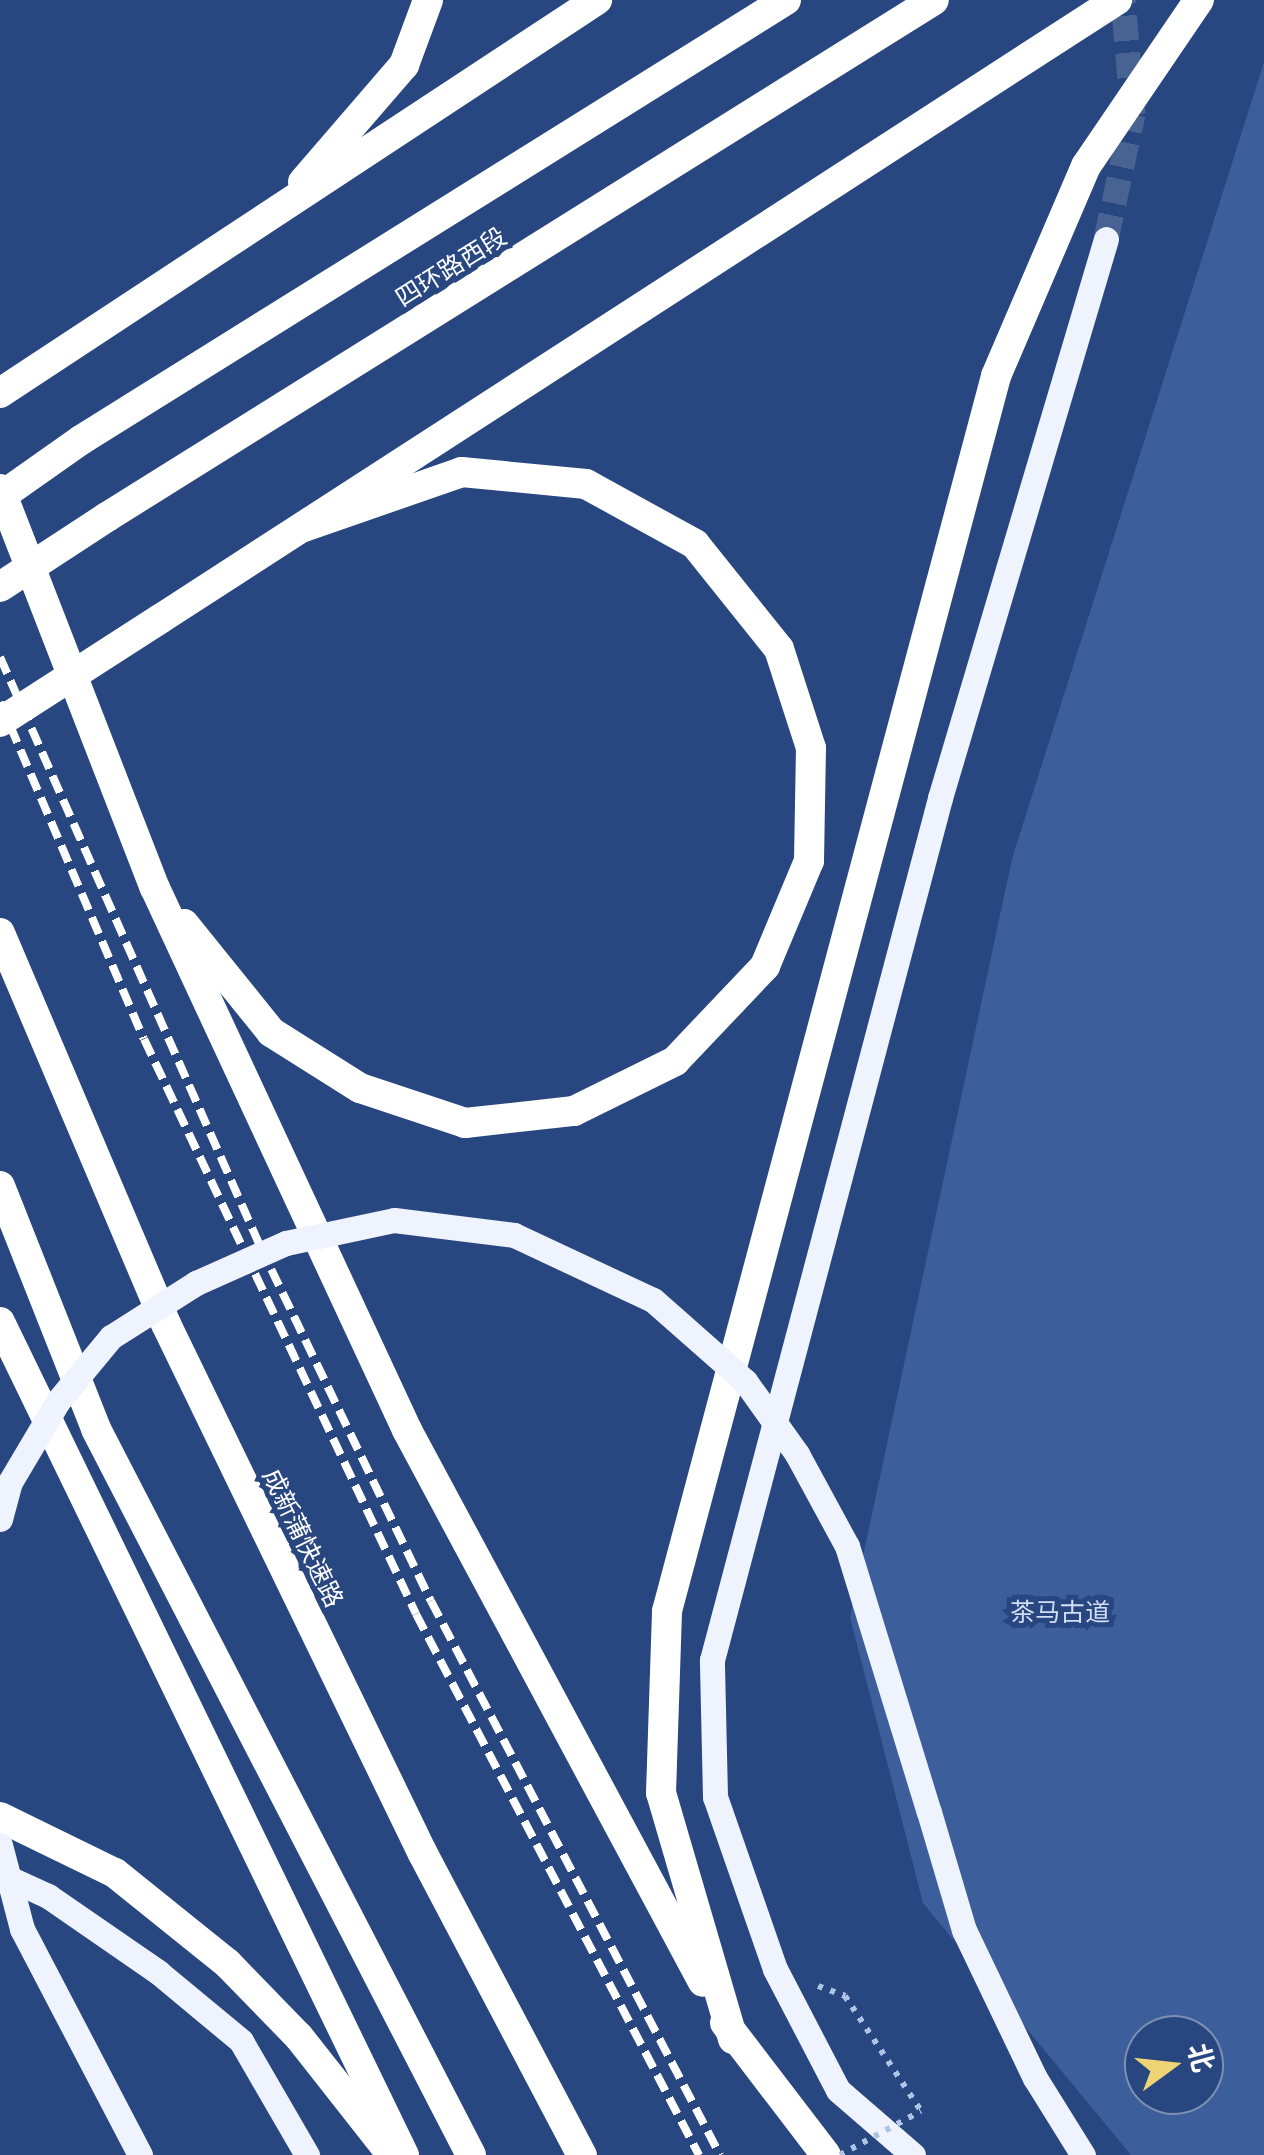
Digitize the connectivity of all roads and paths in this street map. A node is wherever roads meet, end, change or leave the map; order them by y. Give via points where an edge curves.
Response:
1 (428, 0) edge
2 (597, 0) edge
3 (786, 0) edge
4 (934, 0) edge
5 (1117, 0) edge
6 (1198, 0) edge
7 (278, 211) junction
8 (1106, 239) tunnel mouth
9 (0, 394) edge
10 (0, 489) edge
11 (0, 497) edge
12 (301, 528) junction
13 (0, 587) edge
14 (0, 722) edge
15 (155, 888) junction
16 (0, 934) edge
17 (0, 1186) edge
18 (0, 1322) edge
19 (0, 1520) edge
20 (0, 1817) edge
21 (0, 1845) edge
22 (0, 1874) edge
23 (775, 1969) junction
24 (733, 2039) junction
25 (140, 2155) edge
26 (307, 2155) edge
27 (392, 2155) edge
28 (404, 2155) edge
29 (471, 2155) edge
30 (582, 2155) edge
31 (826, 2155) edge
32 (840, 2155) edge
33 (913, 2155) edge
34 (1084, 2155) edge

1 - 7 highway via 404,65
2 - 7 highway
3 - 11 highway, 四环路西段, bridge
4 - 13 highway, 四环路西段, bridge
5 - 12 highway
6 - 24 highway via 1086,166 996,376 667,1611 661,1793
7 - 9 highway
8 - 23 main road via 940,798 712,1660 715,1797
10 - 15 highway
12 - 14 highway, bridge
12 - 15 highway via 462,472 586,484 695,544 779,649 811,748 809,861 765,966 675,1061 574,1111 465,1123 360,1088 271,1032
15 - 24 highway via 407,1430
16 - 30 highway, 成新蒲快速路 via 166,1324 422,1852
17 - 29 highway via 96,1429
18 - 28 highway
19 - 34 main road, bridge via 10,1482 58,1400 111,1337 196,1283 286,1243 394,1220 514,1234 652,1300 745,1382 798,1454 848,1546 964,1930 1035,2078
20 - 27 highway via 115,1874 227,1963 299,2037
21 - 25 main road, bridge via 22,1928
22 - 26 main road via 48,1896 241,2041
23 - 32 path, bridge via 844,1996 921,2111
23 - 33 main road via 838,2090
24 - 31 highway

